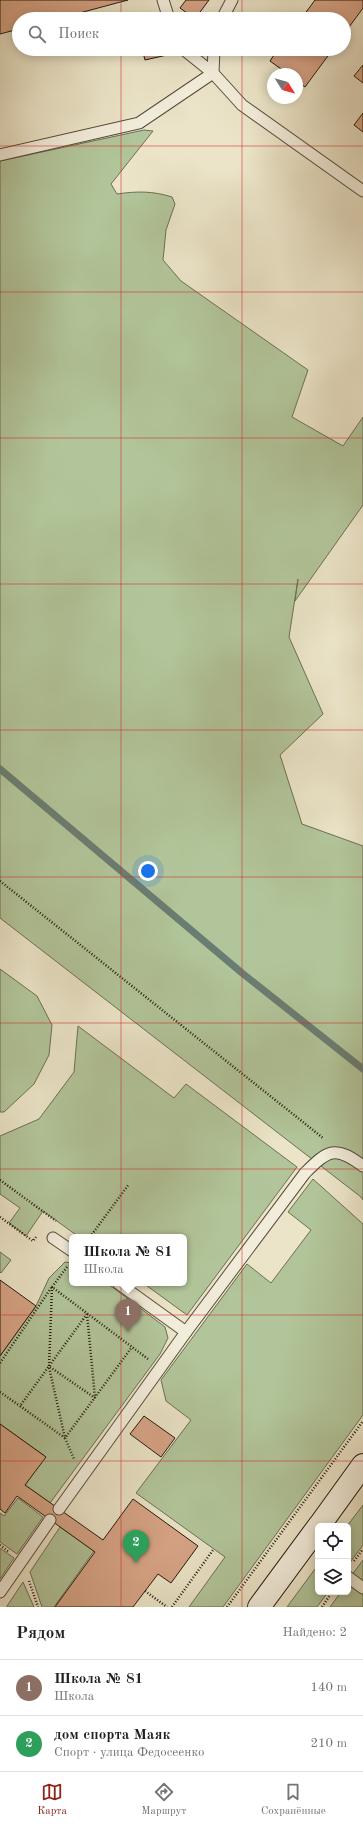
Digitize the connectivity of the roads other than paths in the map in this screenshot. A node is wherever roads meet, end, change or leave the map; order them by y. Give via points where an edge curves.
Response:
1 (163, 0) edge
2 (232, 0) edge
3 (167, 12) edge
4 (226, 12) edge
5 (192, 56) edge
6 (214, 56) edge
7 (213, 73) junction
8 (0, 155) edge
9 (363, 191) edge
10 (363, 1166) edge
11 (53, 1238) dead end
12 (69, 1248) edge
13 (122, 1286) edge
14 (186, 1332) junction
15 (363, 1466) edge
16 (59, 1509) dead end
17 (50, 1520) dead end
18 (320, 1523) edge
19 (315, 1530) edge
20 (351, 1579) edge
21 (363, 1588) edge
22 (0, 1592) edge
23 (259, 1607) edge

1 - 3 lane
2 - 4 lane
5 - 7 lane
6 - 7 lane
7 - 8 lane via 139,123
7 - 9 lane via 242,105
10 - 14 lane via 341,1152 322,1156 305,1173
11 - 12 lane
13 - 14 lane
14 - 16 lane
15 - 18 main road
17 - 22 lane
19 - 23 main road
20 - 21 lane

